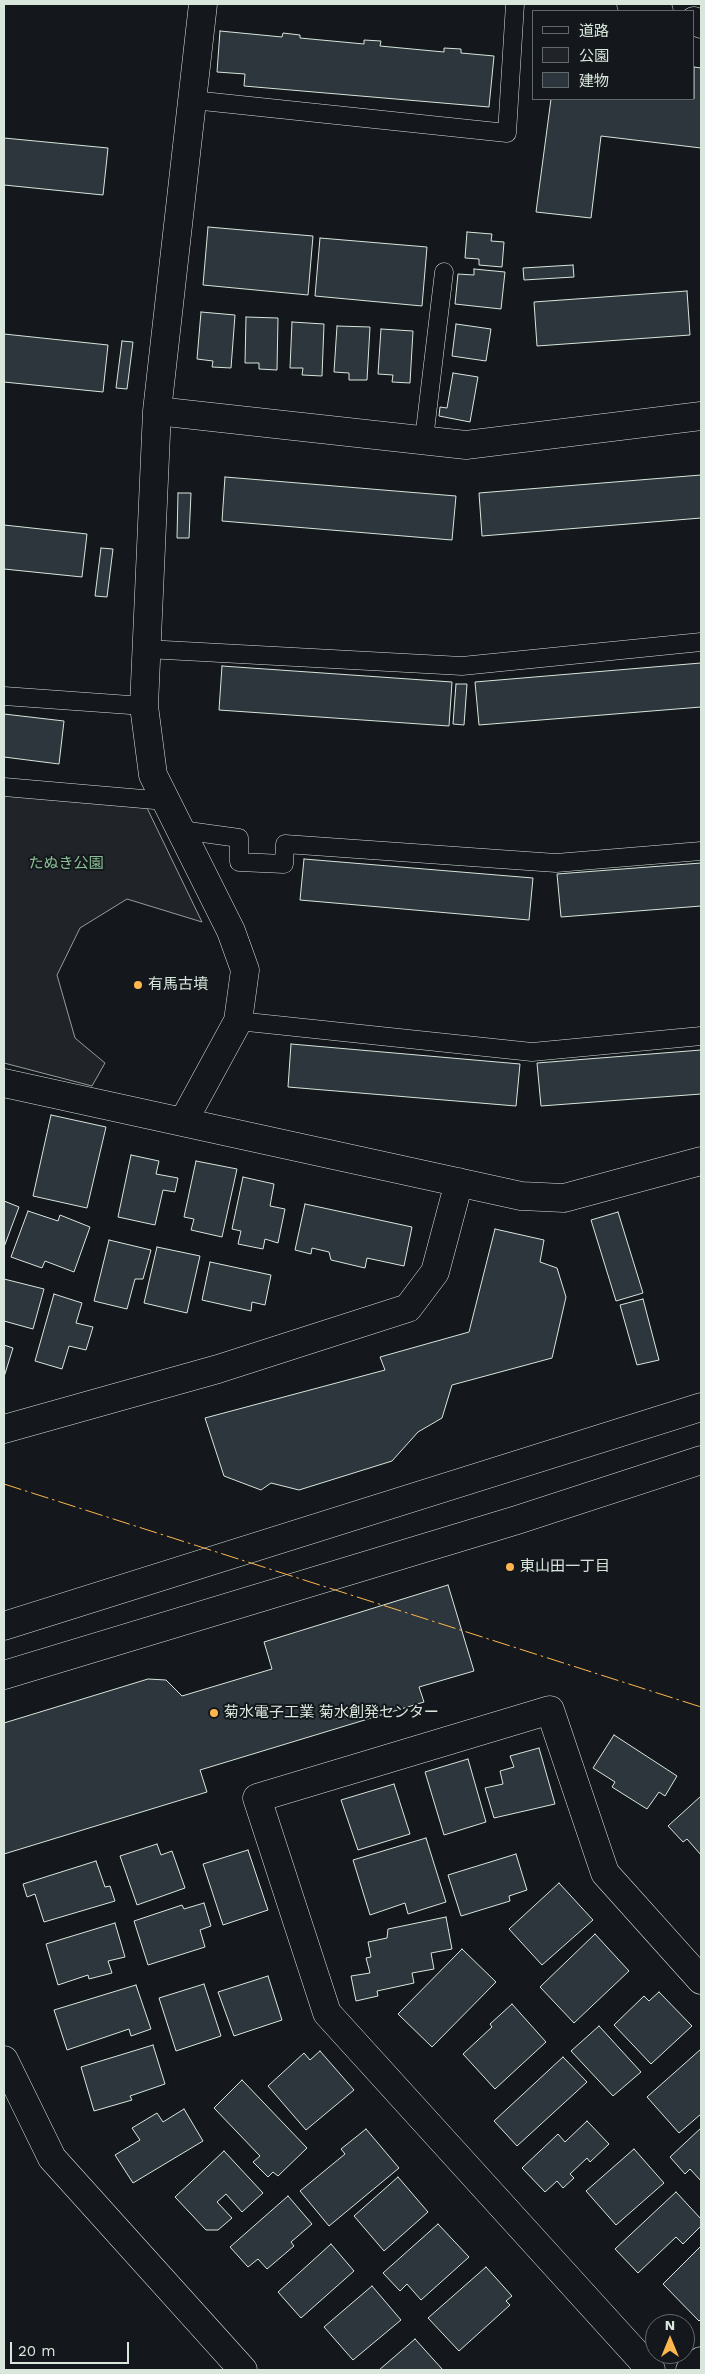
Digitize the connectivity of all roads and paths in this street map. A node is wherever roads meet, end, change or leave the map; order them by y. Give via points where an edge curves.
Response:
1 (203, 4) edge
2 (515, 4) edge
3 (631, 4) edge
4 (655, 10) edge
5 (192, 100) junction
6 (444, 272) dead end
7 (157, 411) junction
8 (701, 416) edge
9 (424, 439) junction
10 (701, 642) edge
11 (146, 649) junction
12 (4, 696) edge
13 (144, 706) junction
14 (4, 787) edge
15 (166, 800) junction
16 (181, 830) junction
17 (701, 851) edge
18 (238, 1021) junction
19 (701, 1036) edge
20 (4, 1082) edge
21 (183, 1122) junction
22 (701, 1160) edge
23 (459, 1182) junction
24 (701, 1407) edge
25 (4, 1429) edge
26 (701, 1460) edge
27 (4, 1626) edge
28 (4, 1674) edge
29 (701, 1980) edge
30 (4, 2060) edge
31 (701, 2361) edge
32 (243, 2370) edge
33 (651, 2370) edge
34 (690, 2370) edge

1 - 5 street
2 - 5 lane via 507,133
3 - 4 street
5 - 7 street
6 - 9 lane
7 - 9 street
7 - 11 street
8 - 9 street via 466,445
10 - 11 lane via 462,666
11 - 13 street
12 - 13 lane
13 - 15 street via 152,775
14 - 15 lane
15 - 16 street
16 - 17 lane via 240,838 239,862 284,864 285,844 556,863
16 - 18 street via 231,931 245,970
18 - 19 lane via 532,1052
18 - 21 street
20 - 21 street
21 - 23 street
22 - 23 street via 564,1198 521,1196
23 - 25 street via 435,1272 408,1308 218,1369
24 - 27 street
26 - 28 street via 518,1520
29 - 33 street via 605,1873 550,1710 257,1798 327,2013
30 - 32 street via 52,2158
31 - 34 street

